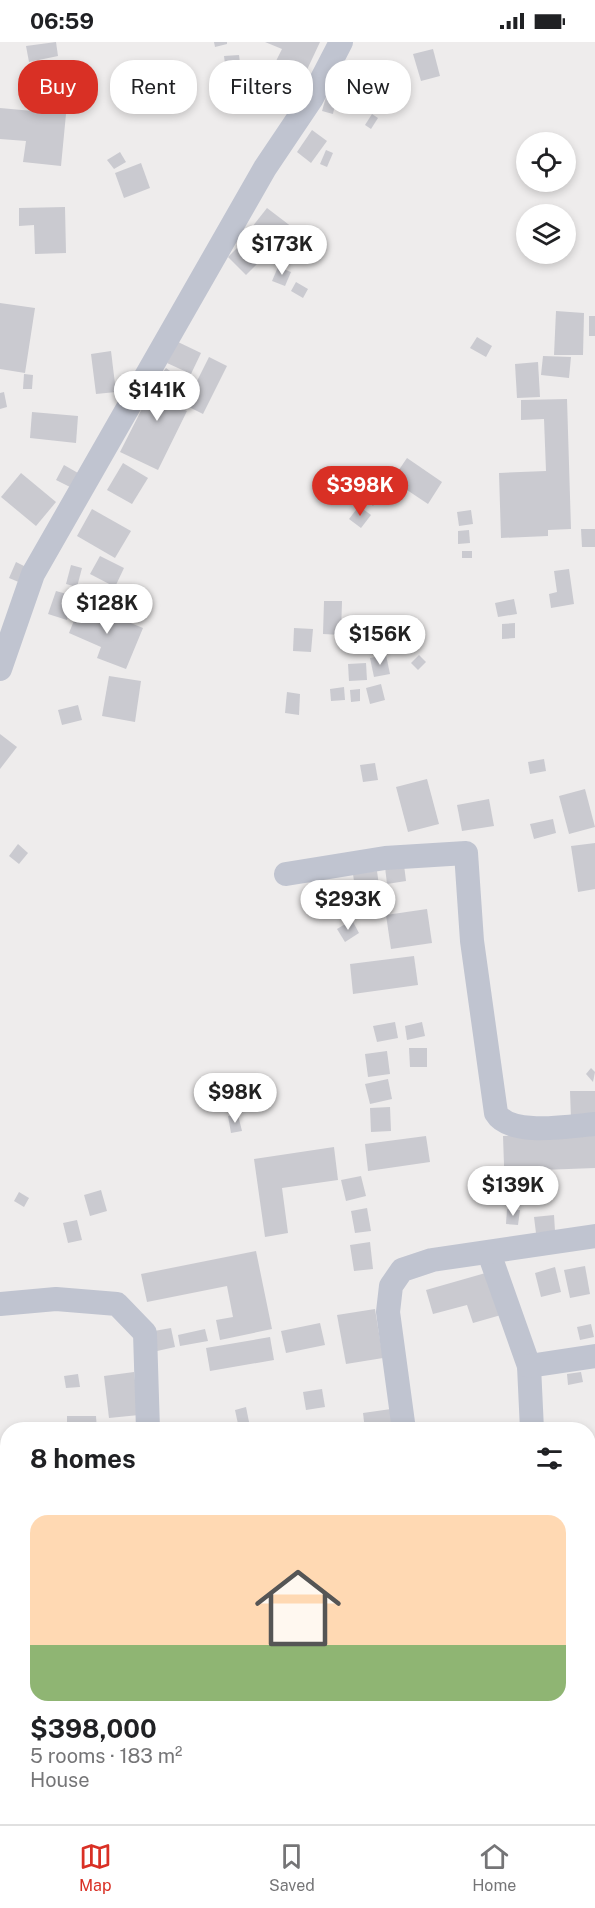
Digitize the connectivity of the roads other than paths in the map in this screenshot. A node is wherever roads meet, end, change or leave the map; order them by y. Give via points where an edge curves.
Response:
1 (341, 42) edge
2 (0, 669) edge
3 (286, 874) dead end
4 (595, 1124) edge
5 (595, 1236) edge
6 (489, 1253) junction
7 (0, 1304) edge
8 (595, 1356) edge
9 (529, 1366) junction
10 (148, 1422) edge
11 (403, 1422) edge
12 (532, 1422) edge

1 - 2 street via 33,574
3 - 4 street via 385,858 466,853 472,941 496,1113 506,1125 520,1128
5 - 6 street
6 - 9 street
6 - 11 street via 432,1260 402,1270 391,1286 388,1312
7 - 10 street via 56,1299 117,1304 145,1333
8 - 9 street
9 - 12 street

